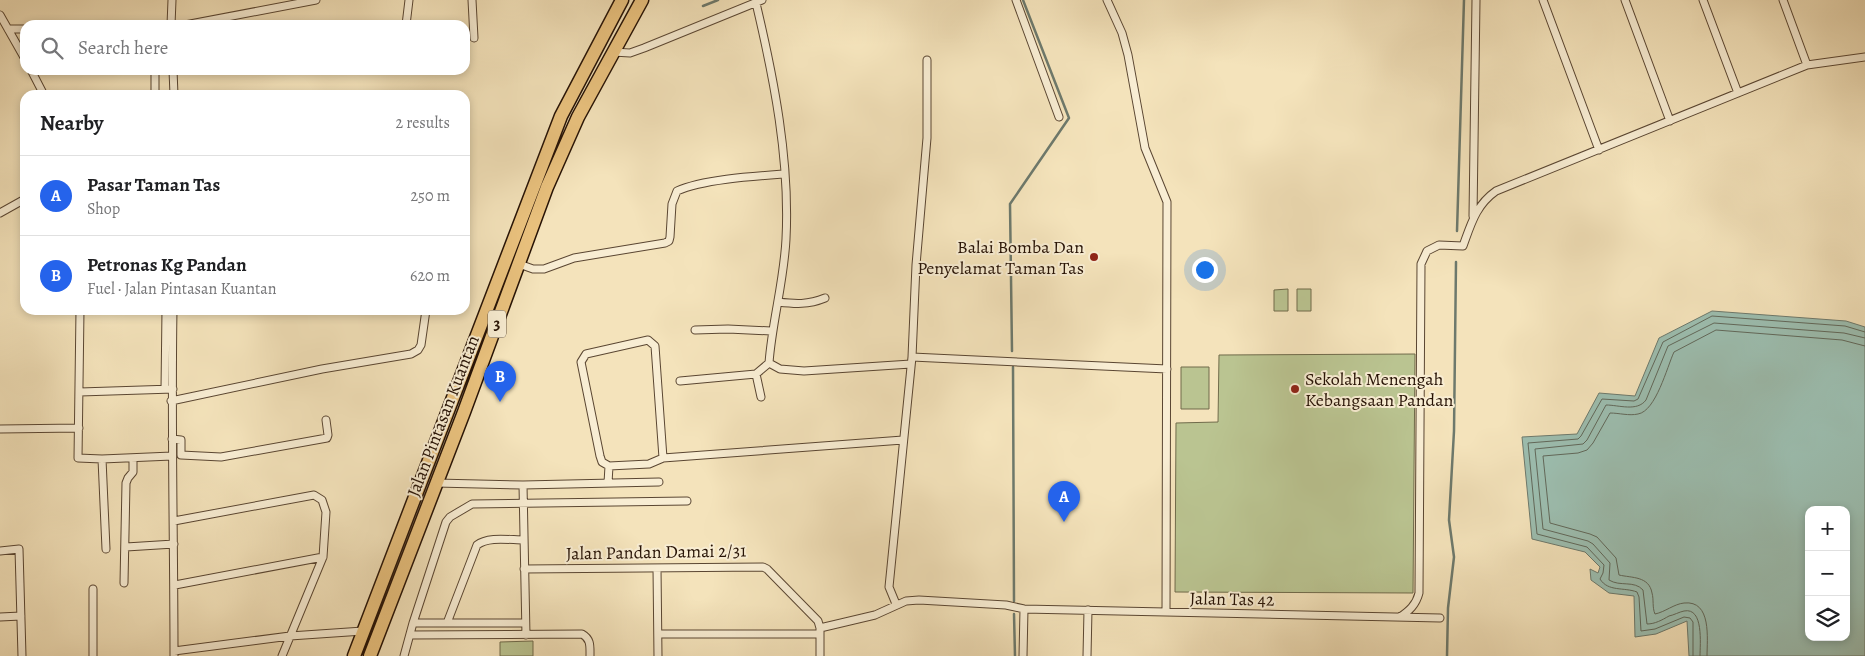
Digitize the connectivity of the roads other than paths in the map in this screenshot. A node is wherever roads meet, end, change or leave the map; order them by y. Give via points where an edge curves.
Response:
1 (172, 0) edge
2 (316, 0) edge
3 (409, 0) edge
4 (472, 0) edge
5 (622, 0) edge
6 (642, 0) edge
7 (1016, 0) edge
8 (1107, 0) edge
9 (1476, 0) edge
10 (1543, 0) edge
11 (1624, 0) edge
12 (1703, 0) edge
13 (1782, 0) edge
14 (759, 1) edge
15 (0, 15) edge
16 (171, 20) edge
17 (211, 20) edge
18 (407, 20) edge
19 (20, 28) edge
20 (8, 29) junction
21 (474, 38) dead end
22 (20, 50) edge
23 (612, 52) junction
24 (1865, 57) edge
25 (927, 60) dead end
26 (1807, 65) junction
27 (34, 75) edge
28 (155, 75) edge
29 (173, 75) edge
30 (41, 90) edge
31 (155, 90) edge
32 (174, 90) edge
33 (1738, 93) junction
34 (1059, 117) dead end
35 (1670, 121) junction
36 (1599, 150) junction
37 (785, 174) junction
38 (20, 202) edge
39 (0, 213) edge
40 (1473, 217) junction
41 (519, 264) junction
42 (825, 298) dead end
43 (778, 302) junction
44 (80, 315) edge
45 (166, 315) edge
46 (173, 315) edge
47 (425, 315) edge
48 (695, 330) dead end
49 (772, 331) junction
50 (912, 360) junction
51 (769, 363) junction
52 (1167, 369) junction
53 (756, 374) junction
54 (680, 381) dead end
55 (169, 389) junction
56 (80, 392) junction
57 (761, 397) dead end
58 (172, 401) junction
59 (326, 420) dead end
60 (79, 428) junction
61 (0, 429) edge
62 (172, 439) junction
63 (903, 440) junction
64 (172, 456) junction
65 (133, 458) junction
66 (663, 458) junction
67 (102, 459) junction
68 (609, 466) junction
69 (659, 482) dead end
70 (436, 483) junction
71 (608, 483) junction
72 (524, 485) junction
73 (687, 501) dead end
74 (524, 504) junction
75 (174, 521) junction
76 (524, 540) junction
77 (174, 544) junction
78 (126, 547) junction
79 (106, 549) dead end
80 (0, 552) edge
81 (323, 558) junction
82 (658, 568) junction
83 (524, 569) junction
84 (124, 583) dead end
85 (175, 585) junction
86 (93, 589) dead end
87 (896, 604) junction
88 (1024, 609) junction
89 (1088, 610) junction
90 (1166, 612) junction
91 (22, 616) junction
92 (0, 617) edge
93 (1400, 617) junction
94 (1440, 618) dead end
95 (413, 623) junction
96 (447, 623) junction
97 (525, 623) junction
98 (363, 631) junction
99 (820, 631) junction
100 (658, 634) junction
101 (410, 635) junction
102 (526, 635) junction
103 (290, 636) junction
104 (174, 654) edge
105 (22, 656) edge
106 (93, 656) edge
107 (282, 656) edge
108 (354, 656) edge
109 (370, 656) edge
110 (404, 656) edge
111 (590, 656) edge
112 (658, 656) edge
113 (820, 656) edge
114 (1023, 656) edge
115 (1087, 656) edge

1 - 16 street
2 - 17 street
3 - 18 street
4 - 21 street
5 - 98 highway, Jalan Pintasan Kuantan / 3 via 561,116
6 - 23 highway, Jalan Pintasan Kuantan / 3
7 - 34 street
8 - 52 street via 1128,55 1145,148 1167,202
9 - 40 street
10 - 36 street
11 - 35 street
12 - 33 street
13 - 26 street
14 - 23 street via 630,53
14 - 37 street
15 - 20 street
19 - 20 street
20 - 22 street
23 - 41 highway, Jalan Pintasan Kuantan / 3 via 578,116
24 - 26 street
25 - 50 street via 927,138
26 - 33 street
27 - 30 street
28 - 31 street
29 - 32 street
33 - 35 street
35 - 36 street
36 - 40 street via 1496,191 1487,197
37 - 41 street via 740,178 677,191 672,204 670,237 665,243 574,258 544,269
37 - 43 street via 786,239
38 - 39 street
40 - 93 street via 1464,246 1435,246 1427,251 1421,264 1419,593 1413,606
41 - 70 highway, Jalan Pintasan Kuantan / 3
42 - 43 street via 812,304
43 - 49 street
44 - 56 street
45 - 55 street
46 - 55 street
47 - 58 street via 421,345 411,354
48 - 49 street
49 - 51 street
50 - 51 street via 804,371 780,369
50 - 52 street
50 - 63 street
51 - 53 street
52 - 90 street
53 - 54 street
53 - 57 street
55 - 56 street
55 - 58 street
56 - 60 street
58 - 62 street
59 - 62 street via 326,438 221,457 180,455 181,440
60 - 61 street
60 - 67 street via 78,458
62 - 64 street
63 - 66 street
63 - 87 street via 889,587
64 - 65 street
64 - 75 street
65 - 67 street
65 - 78 street via 133,472 126,483
66 - 68 street via 649,464
66 - 68 street via 655,346 648,340 586,354 581,362 600,456 602,462
67 - 79 street
68 - 71 street
69 - 71 street
70 - 72 street
70 - 109 highway, Jalan Pintasan Kuantan / 3
71 - 72 street
72 - 74 street
73 - 74 street
74 - 76 street
74 - 95 street via 472,504 446,522
75 - 77 street
75 - 81 street via 314,495 322,500 326,512
76 - 83 street
76 - 96 street via 488,540 476,545
77 - 78 street
77 - 85 street
78 - 84 street
80 - 91 street via 19,549
81 - 85 street
81 - 103 street
82 - 83 street, Jalan Pandan Damai 2/31
82 - 99 street, Jalan Pandan Damai 2/31 via 762,567 818,621
82 - 100 street
83 - 97 street
85 - 104 street
86 - 106 street
87 - 88 street, Jalan Tas 42 via 919,600
87 - 99 street, Jalan Tas 42 via 874,615
88 - 89 street, Jalan Tas 42
88 - 114 street
89 - 90 street, Jalan Tas 42
89 - 115 street
90 - 93 street, Jalan Tas 42
91 - 92 street
91 - 105 street
93 - 94 street, Jalan Tas 42
95 - 96 street
95 - 101 street
96 - 97 street
97 - 102 street
98 - 103 street
98 - 108 highway, Jalan Pintasan Kuantan / 3
99 - 100 street, Jalan Tas 42
99 - 113 street
100 - 112 street
101 - 102 street
101 - 110 street
102 - 111 street via 582,634 590,642
103 - 104 street
103 - 107 street

